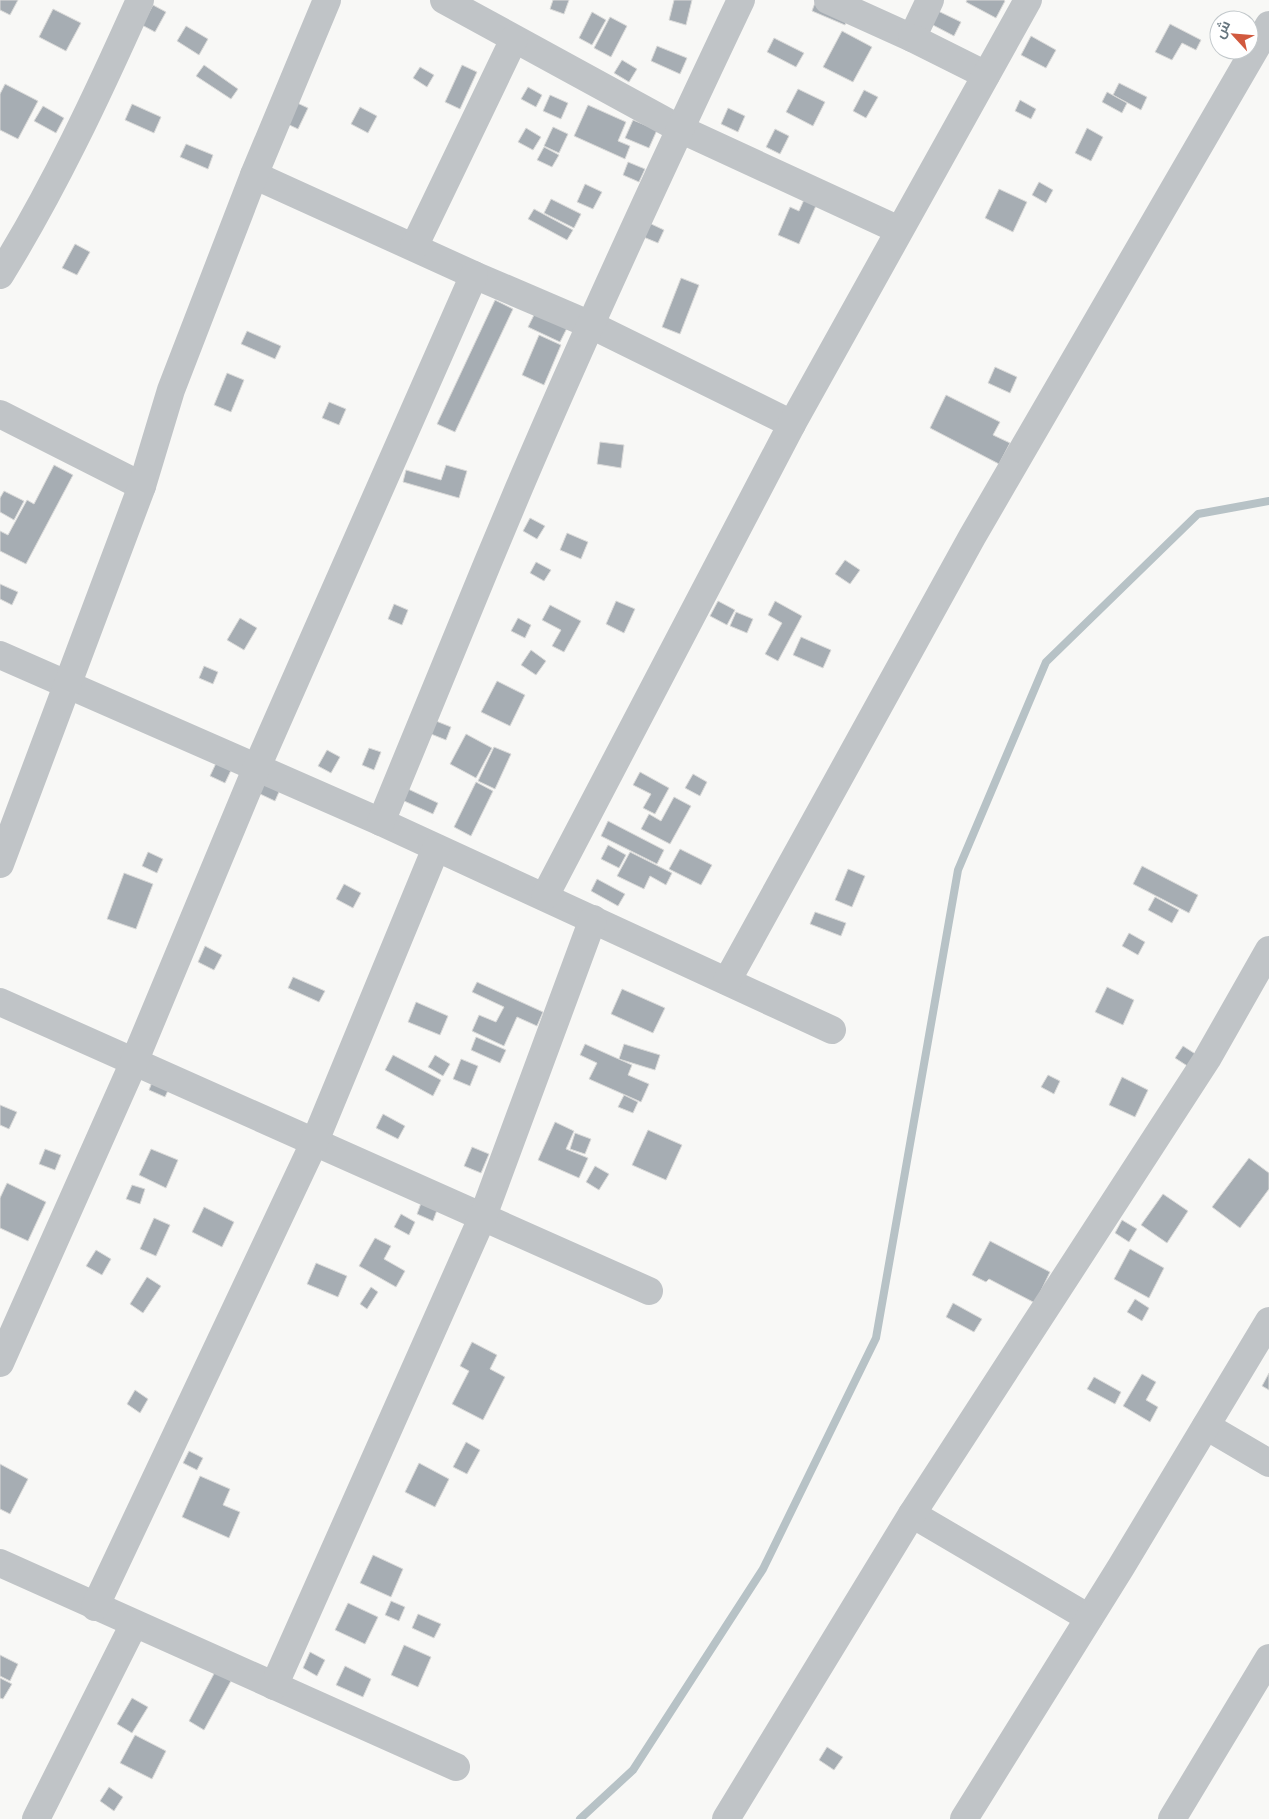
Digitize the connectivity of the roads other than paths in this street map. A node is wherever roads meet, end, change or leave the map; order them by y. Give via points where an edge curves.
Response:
1 (140, 0) edge
2 (327, 0) edge
3 (444, 0) edge
4 (741, 0) edge
5 (828, 0) edge
6 (930, 0) edge
7 (1028, 0) edge
8 (1269, 25) edge
9 (912, 38) junction
10 (514, 39) junction
11 (986, 75) junction
12 (680, 129) junction
13 (254, 175) junction
14 (899, 230) junction
15 (414, 247) junction
16 (0, 275) edge
17 (474, 275) junction
18 (590, 325) junction
19 (1, 417) edge
20 (792, 424) junction
21 (142, 486) junction
22 (0, 655) edge
23 (68, 685) junction
24 (257, 766) junction
25 (381, 822) junction
26 (436, 848) junction
27 (0, 864) edge
28 (545, 896) junction
29 (593, 919) junction
30 (1269, 950) edge
31 (727, 981) junction
32 (0, 1002) edge
33 (832, 1030) dead end
34 (134, 1062) junction
35 (315, 1142) junction
36 (483, 1216) junction
37 (649, 1291) dead end
38 (1269, 1321) edge
39 (0, 1363) edge
40 (1206, 1426) junction
41 (1269, 1463) edge
42 (912, 1514) junction
43 (0, 1563) edge
44 (95, 1607) junction
45 (1089, 1618) junction
46 (134, 1624) junction
47 (1269, 1658) edge
48 (274, 1686) junction
49 (456, 1767) dead end
50 (36, 1819) edge
51 (727, 1819) edge
52 (964, 1819) edge
53 (1172, 1819) edge

1 - 16 street via 60,168
2 - 13 street
3 - 10 street
4 - 12 street
5 - 9 street
6 - 9 street
7 - 11 street
8 - 31 street via 972,537
9 - 11 street
10 - 12 street
10 - 15 street
11 - 14 street
12 - 14 street
12 - 18 street
13 - 15 street
13 - 21 street via 171,390
14 - 20 street
15 - 17 street
17 - 18 street
17 - 24 street
18 - 20 street
18 - 25 street
19 - 21 street
20 - 28 street
21 - 23 street
22 - 23 street
23 - 24 street
23 - 27 street
24 - 25 street
24 - 34 street
25 - 26 street
26 - 28 street
26 - 35 street
28 - 29 street
29 - 31 street
29 - 36 street
30 - 42 street via 1207,1059
31 - 33 street
32 - 34 street
34 - 35 street
34 - 39 street
35 - 36 street
35 - 44 street
36 - 37 street
36 - 48 street
38 - 40 street
40 - 41 street
40 - 45 street
42 - 45 street
42 - 51 street
43 - 44 street
44 - 46 street
45 - 52 street
46 - 48 street
46 - 50 street
47 - 53 street
48 - 49 street

